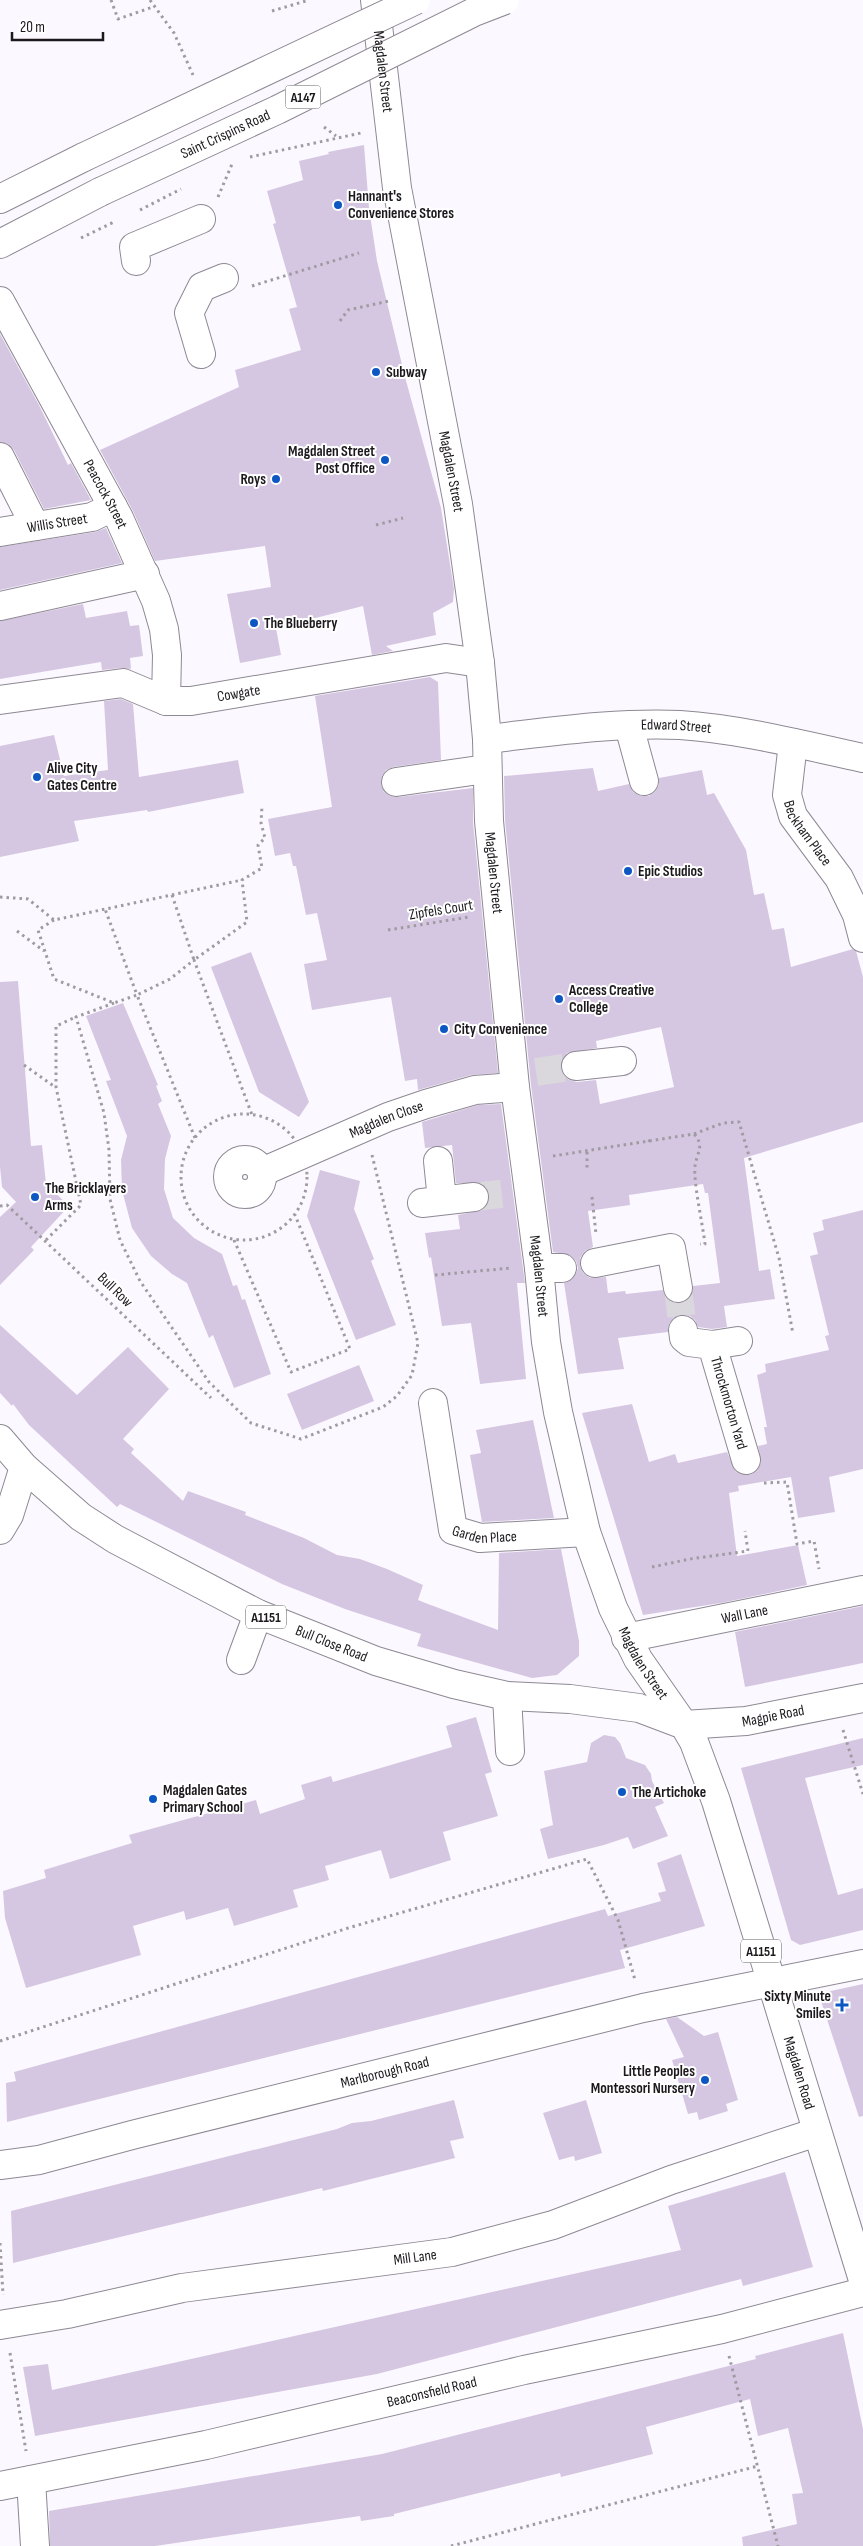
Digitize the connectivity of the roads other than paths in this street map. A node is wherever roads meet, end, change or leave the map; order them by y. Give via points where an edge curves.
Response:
1 (376, 0) edge
2 (416, 0) edge
3 (505, 0) edge
4 (0, 199) edge
5 (202, 219) dead end
6 (0, 244) edge
7 (136, 261) dead end
8 (224, 278) road end
9 (0, 301) edge
10 (425, 326) junction
11 (201, 354) dead end
12 (0, 457) edge
13 (112, 507) junction
14 (35, 526) junction
15 (0, 532) edge
16 (145, 574) junction
17 (0, 606) edge
18 (480, 664) junction
19 (0, 700) edge
20 (166, 701) junction
21 (629, 726) junction
22 (487, 739) junction
23 (793, 743) junction
24 (863, 758) edge
25 (486, 769) junction
26 (644, 781) dead end
27 (396, 782) dead end
28 (860, 927) edge
29 (622, 1061) dead end
30 (576, 1066) tunnel mouth
31 (522, 1078) junction
32 (438, 1162) dead end
33 (262, 1172) dead end
34 (474, 1197) tunnel mouth
35 (598, 1263) road end
36 (678, 1288) tunnel mouth
37 (683, 1330) tunnel mouth
38 (738, 1341) dead end
39 (712, 1345) junction
40 (433, 1403) dead end
41 (0, 1440) edge
42 (746, 1460) road end
43 (24, 1467) junction
44 (0, 1530) edge
45 (586, 1532) junction
46 (863, 1590) edge
47 (258, 1614) junction
48 (626, 1638) junction
49 (241, 1660) dead end
50 (506, 1696) junction
51 (863, 1698) edge
52 (684, 1725) junction
53 (510, 1750) dead end
54 (863, 1964) edge
55 (771, 1984) junction
56 (817, 2132) junction
57 (0, 2165) edge
58 (856, 2233) edge
59 (863, 2280) edge
60 (863, 2292) edge
61 (2, 2325) edge
62 (31, 2480) junction
63 (0, 2486) edge
64 (35, 2546) edge

1 - 10 street, Magdalen Street via 396,180
1 - 10 street via 391,40 408,134 428,276
2 - 4 street, A147, bridge
3 - 6 street, Saint Crispins Road / A147, bridge via 100,192
5 - 7 street via 134,247
8 - 11 street via 202,287 189,313
9 - 13 street, Peacock Street via 73,412
10 - 18 street, Magdalen Street via 458,504
12 - 14 street
13 - 14 street, Willis Street via 92,517
13 - 16 street, Peacock Street
14 - 15 street, Willis Street
16 - 17 street
16 - 20 street, Peacock Street via 164,628
18 - 20 street, Cowgate via 446,658 200,700
18 - 22 street, Magdalen Street
19 - 20 street, Cowgate via 123,683
21 - 22 street, Edward Street
21 - 23 street, Edward Street via 679,725
21 - 26 street
22 - 25 street, Magdalen Street
23 - 24 street, Edward Street
23 - 28 street, Beckham Place via 787,796 793,816 839,878
25 - 27 street
25 - 31 street, Magdalen Street via 497,913
29 - 30 street
31 - 33 street, Magdalen Close via 396,1115
31 - 45 street, Magdalen Street via 526,1160 518,1192 547,1266 546,1342 558,1412
32 - 34 street via 432,1201
35 - 36 street via 680,1246
37 - 39 street, Throckmorton Yard via 684,1338 689,1342
38 - 39 street, Throckmorton Yard
39 - 42 street, Throckmorton Yard
40 - 45 street, Garden Place via 453,1530 480,1538
41 - 43 street, Bull Close Road / A1151
43 - 44 street via 9,1515
43 - 47 street, Bull Close Road / A1151 via 81,1517 115,1539
45 - 48 street, Magdalen Street
46 - 48 street, Wall Lane
47 - 49 street
47 - 50 street, Bull Close Road / A1151 via 376,1661
48 - 52 street, Magdalen Street
50 - 52 street, Bull Close Road / A1151 via 570,1699 639,1708
50 - 53 street
51 - 52 street, Magpie Road via 746,1721
52 - 55 street, Magdalen Road / A1151 via 694,1742 716,1801
54 - 55 street, Marlborough Road
55 - 56 street, Magdalen Road / A1151
55 - 57 street, Marlborough Road via 643,2008 40,2160
56 - 58 street, Magdalen Road / A1151
56 - 61 street, Mill Lane via 671,2180 553,2225 452,2252 182,2288
58 - 59 street, Magdalen Road / A1151
60 - 62 street, Beaconsfield Road via 722,2329 524,2370 206,2445
62 - 63 street, Beaconsfield Road
62 - 64 street

